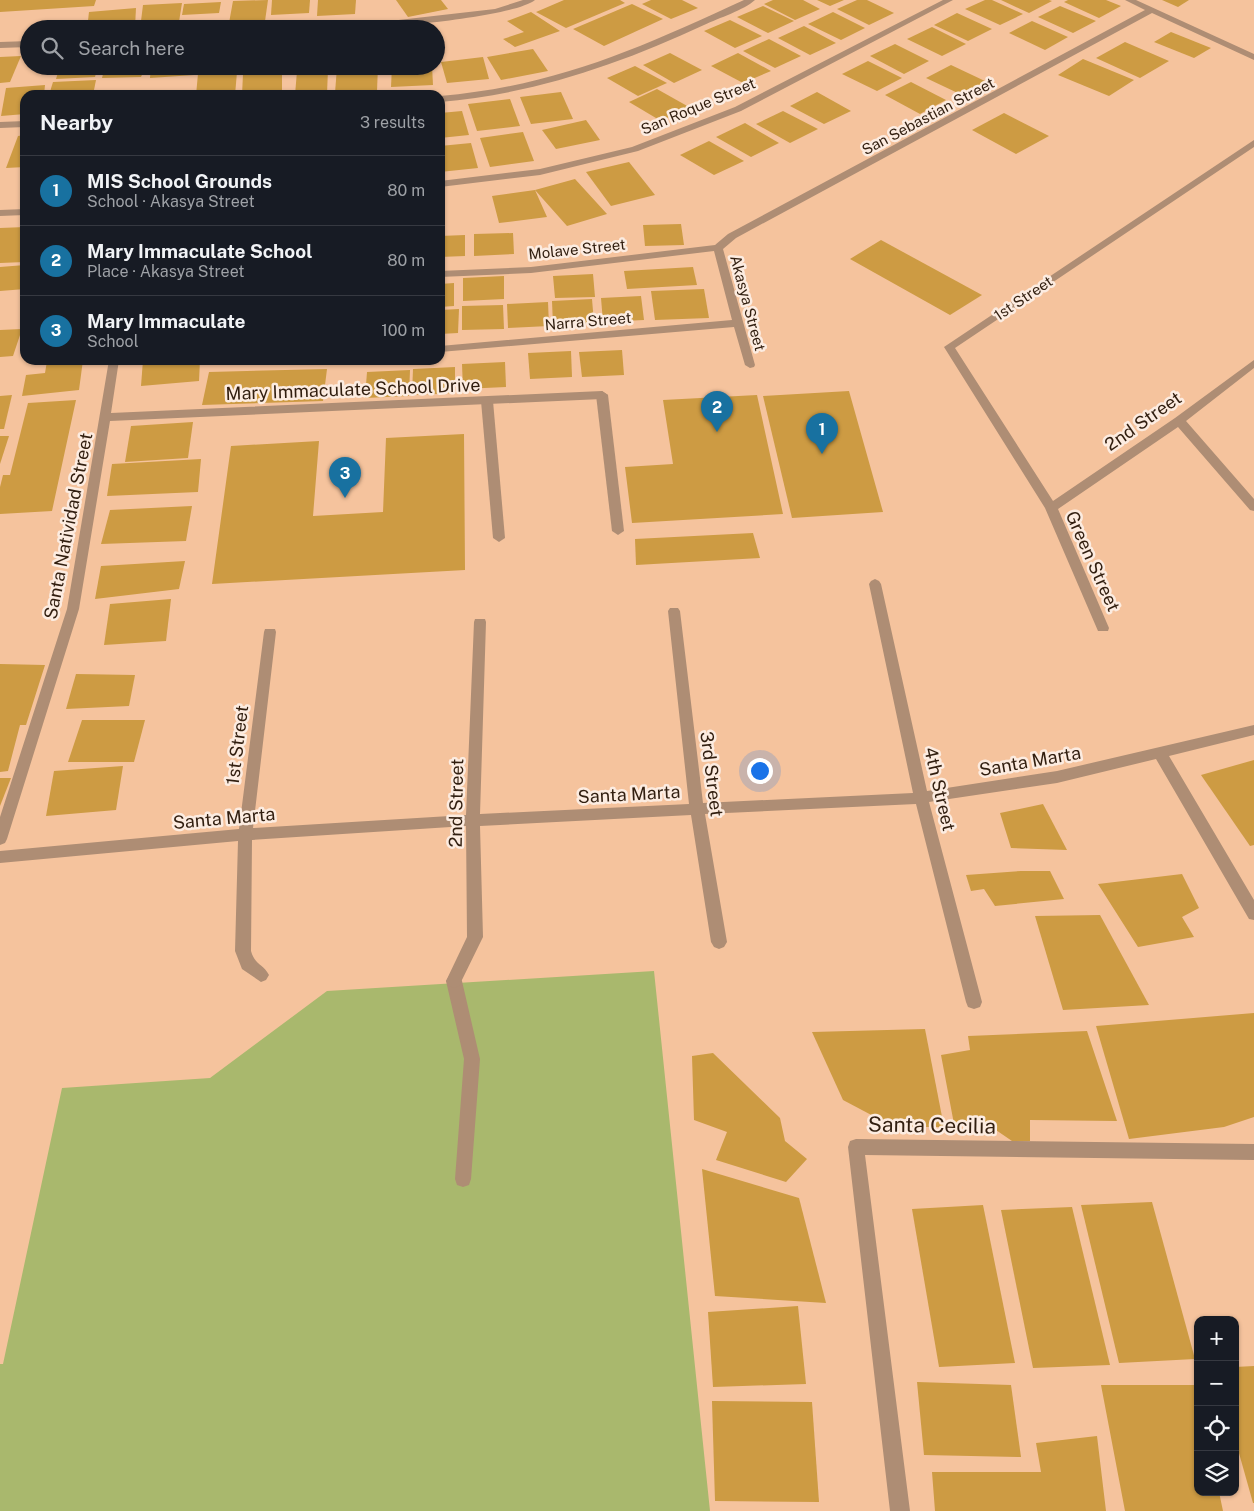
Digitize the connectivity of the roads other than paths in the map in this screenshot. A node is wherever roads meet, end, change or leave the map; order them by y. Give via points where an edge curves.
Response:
1 (531, 0) edge
2 (750, 0) edge
3 (949, 0) edge
4 (1129, 0) edge
5 (1152, 10) junction
6 (421, 20) edge
7 (20, 44) edge
8 (0, 45) edge
9 (1254, 57) edge
10 (445, 98) edge
11 (20, 124) edge
12 (0, 125) edge
13 (1254, 143) edge
14 (445, 184) edge
15 (20, 212) edge
16 (0, 214) edge
17 (718, 248) junction
18 (445, 274) edge
19 (738, 323) junction
20 (445, 349) edge
21 (1254, 362) edge
22 (113, 365) edge
23 (750, 365) dead end
24 (487, 400) junction
25 (106, 417) junction
26 (1179, 421) junction
27 (1254, 507) edge
28 (1051, 508) junction
29 (618, 531) dead end
30 (499, 538) dead end
31 (875, 584) dead end
32 (674, 611) dead end
33 (480, 622) dead end
34 (1104, 628) dead end
35 (270, 632) dead end
36 (1254, 730) edge
37 (1160, 753) junction
38 (921, 798) junction
39 (697, 809) junction
40 (473, 820) junction
41 (245, 834) junction
42 (0, 838) edge
43 (0, 857) edge
44 (1254, 914) edge
45 (719, 942) dead end
46 (260, 976) dead end
47 (974, 1002) dead end
48 (1254, 1152) edge
49 (463, 1179) dead end
50 (900, 1511) edge

1 - 6 street via 496,11
2 - 10 street via 626,56 568,76 505,91
3 - 14 street, San Roque Street via 738,109 635,149 540,172
4 - 5 street
5 - 9 street
5 - 17 street, San Sebastian Street via 732,236
7 - 8 street
11 - 12 street
13 - 28 street, 1st Street via 949,347
15 - 16 street
17 - 18 street, Molave Street via 531,270
17 - 19 street, Akasya Street
19 - 20 street, Narra Street
19 - 23 street, Akasya Street
21 - 26 street, 2nd Street
22 - 25 street, Santa Natividad Street
24 - 25 street, Mary Immaculate School Drive
24 - 29 street, Mary Immaculate School Drive via 602,395
24 - 30 street
25 - 42 street, Santa Natividad Street via 73,609
26 - 27 street
26 - 28 street, 2nd Street
28 - 34 street, Green Street
31 - 38 street, 4th Street
32 - 39 street, 3rd Street
33 - 40 street, 2nd Street
35 - 41 street, 1st Street
36 - 37 street, Santa Marta
37 - 38 street, Santa Marta via 1058,777
37 - 44 street
38 - 39 street, Santa Marta
38 - 47 street, 4th Street
39 - 40 street, Santa Marta
39 - 45 street, 3rd Street
40 - 41 street, Santa Marta
40 - 49 street, 2nd Street via 475,937 454,981 472,1058
41 - 43 street, Santa Marta
41 - 46 street, 1st Street via 243,950 247,964
48 - 50 street, Santa Cecilia via 856,1147

